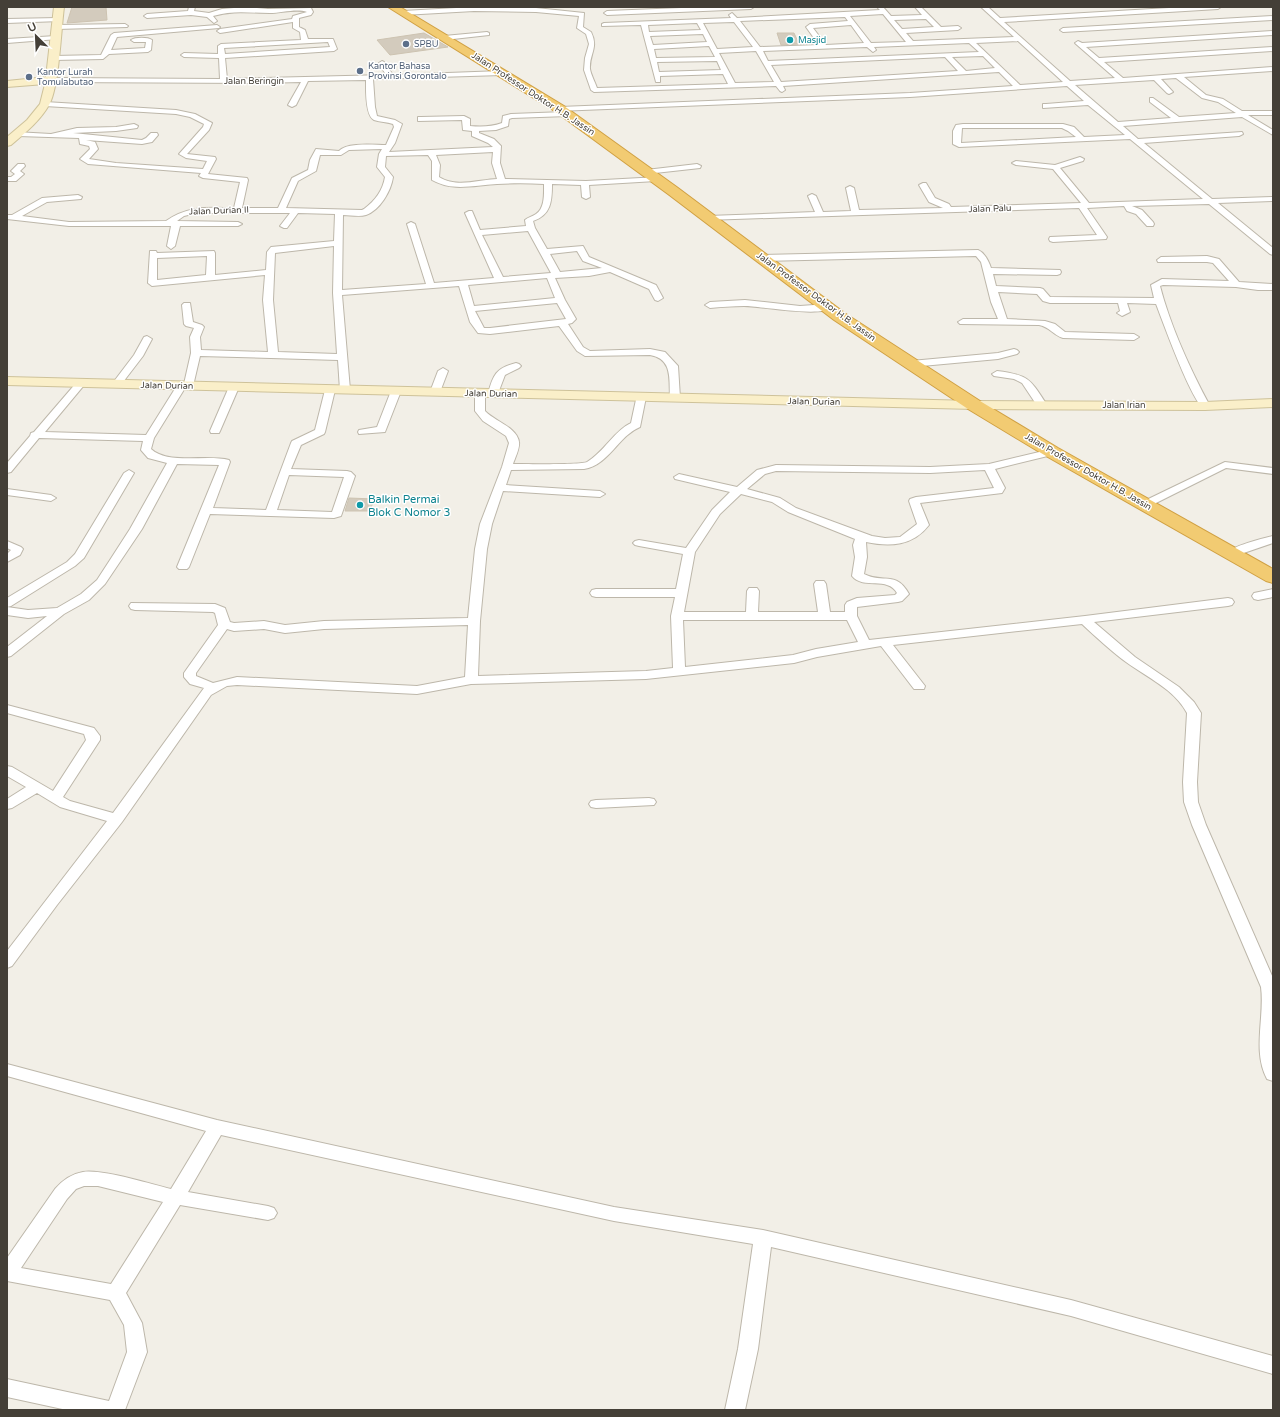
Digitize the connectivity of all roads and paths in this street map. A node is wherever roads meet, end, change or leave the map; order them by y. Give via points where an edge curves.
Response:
1 (59, 7) edge
2 (751, 7) edge
3 (840, 7) edge
4 (880, 7) edge
5 (918, 7) edge
6 (984, 7) edge
7 (1128, 7) edge
8 (1218, 7) edge
9 (309, 8) edge
10 (714, 8) edge
11 (728, 8) junction
12 (191, 10) edge
13 (398, 10) edge
14 (607, 10) edge
15 (666, 10) edge
16 (1037, 10) dead end
17 (885, 12) junction
18 (1135, 12) junction
19 (845, 15) junction
20 (148, 16) dead end
21 (209, 16) junction
22 (928, 17) junction
23 (1046, 17) junction
24 (891, 18) junction
25 (1273, 18) edge
26 (296, 20) junction
27 (736, 20) junction
28 (998, 20) junction
29 (7, 21) edge
30 (699, 21) junction
31 (674, 22) junction
32 (644, 23) junction
33 (851, 23) junction
34 (58, 24) junction
35 (604, 25) junction
36 (1153, 25) junction
37 (126, 26) dead end
38 (958, 28) dead end
39 (218, 29) junction
40 (939, 29) junction
41 (586, 30) junction
42 (1063, 30) junction
43 (901, 31) junction
44 (704, 32) junction
45 (1273, 33) edge
46 (487, 34) dead end
47 (647, 34) junction
48 (1069, 35) dead end
49 (56, 38) junction
50 (444, 38) junction
51 (1019, 38) junction
52 (1173, 39) junction
53 (1074, 40) dead end
54 (7, 41) edge
55 (112, 41) junction
56 (305, 41) junction
57 (971, 41) junction
58 (911, 43) junction
59 (710, 44) junction
60 (869, 45) junction
61 (1080, 45) junction
62 (221, 46) junction
63 (650, 47) junction
64 (824, 47) junction
65 (758, 49) junction
66 (1273, 49) edge
67 (714, 51) junction
68 (107, 52) junction
69 (984, 54) junction
70 (184, 55) dead end
71 (947, 55) junction
72 (1195, 55) junction
73 (221, 56) junction
74 (907, 57) junction
75 (54, 58) junction
76 (878, 58) junction
77 (718, 59) junction
78 (854, 59) junction
79 (1202, 59) dead end
80 (654, 60) junction
81 (1099, 60) junction
82 (382, 63) dead end
83 (766, 63) junction
84 (812, 66) junction
85 (1215, 68) dead end
86 (1273, 69) edge
87 (1001, 70) junction
88 (1260, 70) junction
89 (726, 72) junction
90 (964, 72) junction
91 (1222, 72) junction
92 (502, 73) junction
93 (657, 74) junction
94 (1177, 75) junction
95 (921, 76) junction
96 (1155, 76) junction
97 (1269, 76) dead end
98 (391, 77) junction
99 (894, 77) junction
100 (369, 78) junction
101 (867, 79) junction
102 (1120, 79) junction
103 (50, 80) junction
104 (305, 80) junction
105 (224, 81) junction
106 (822, 82) junction
107 (899, 83) dead end
108 (1067, 83) junction
109 (7, 84) edge
110 (779, 84) junction
111 (732, 86) junction
112 (1018, 87) junction
113 (659, 88) junction
114 (904, 89) dead end
115 (973, 91) junction
116 (1169, 92) dead end
117 (910, 95) junction
118 (597, 98) junction
119 (981, 98) dead end
120 (1153, 100) dead end
121 (788, 101) junction
122 (1090, 102) junction
123 (45, 104) junction
124 (292, 105) dead end
125 (1046, 106) dead end
126 (563, 112) junction
127 (1273, 113) edge
128 (1241, 114) junction
129 (421, 119) dead end
130 (1177, 119) junction
131 (1186, 119) junction
132 (1117, 124) junction
133 (134, 126) dead end
134 (476, 129) junction
135 (1273, 133) edge
136 (18, 134) junction
137 (58, 134) junction
138 (1239, 134) dead end
139 (154, 135) dead end
140 (1211, 136) junction
141 (83, 137) junction
142 (1082, 139) junction
143 (1135, 139) junction
144 (7, 143) edge
145 (389, 147) junction
146 (497, 149) junction
147 (428, 153) junction
148 (383, 154) junction
149 (1080, 158) dead end
150 (1016, 163) dead end
151 (13, 164) dead end
152 (697, 166) dead end
153 (1056, 167) junction
154 (205, 171) junction
155 (651, 175) junction
156 (7, 179) edge
157 (502, 181) junction
158 (548, 182) junction
159 (585, 183) junction
160 (923, 185) dead end
161 (850, 188) dead end
162 (812, 196) dead end
163 (78, 197) dead end
164 (586, 197) dead end
165 (1273, 199) edge
166 (1212, 202) junction
167 (1126, 204) junction
168 (1084, 205) junction
169 (238, 210) junction
170 (281, 210) junction
171 (296, 210) junction
172 (949, 210) junction
173 (339, 212) junction
174 (469, 213) dead end
175 (856, 213) junction
176 (820, 214) junction
177 (10, 217) edge
178 (708, 218) junction
179 (172, 223) junction
180 (238, 224) dead end
181 (411, 224) dead end
182 (1150, 224) dead end
183 (284, 226) dead end
184 (531, 228) junction
185 (477, 233) junction
186 (1053, 239) dead end
187 (338, 243) junction
188 (171, 246) dead end
189 (545, 252) junction
190 (1273, 252) edge
191 (762, 258) junction
192 (1161, 260) dead end
193 (611, 269) junction
194 (988, 271) junction
195 (270, 272) junction
196 (1057, 272) dead end
197 (552, 276) junction
198 (210, 278) junction
199 (500, 280) junction
200 (463, 284) junction
201 (1236, 284) junction
202 (431, 286) junction
203 (1273, 287) edge
204 (993, 289) junction
205 (337, 293) junction
206 (658, 298) dead end
207 (560, 300) junction
208 (1122, 300) junction
209 (1159, 301) junction
210 (186, 305) dead end
211 (710, 305) dead end
212 (828, 307) junction
213 (470, 308) junction
214 (1122, 313) dead end
215 (963, 322) dead end
216 (1004, 322) junction
217 (562, 323) junction
218 (1134, 337) dead end
219 (147, 339) dead end
220 (1014, 352) dead end
221 (196, 353) junction
222 (272, 354) junction
223 (343, 357) junction
224 (911, 364) junction
225 (516, 366) dead end
226 (443, 371) dead end
227 (998, 374) dead end
228 (7, 381) edge
229 (80, 384) junction
230 (116, 384) junction
231 (185, 386) junction
232 (234, 388) junction
233 (330, 390) junction
234 (345, 390) junction
235 (396, 391) junction
236 (434, 392) junction
237 (486, 394) junction
238 (640, 397) junction
239 (676, 398) junction
240 (1273, 403) edge
241 (974, 405) junction
242 (1042, 405) junction
243 (1205, 406) junction
244 (215, 431) dead end
245 (363, 432) dead end
246 (35, 436) junction
247 (149, 438) junction
248 (1052, 452) junction
249 (174, 460) junction
250 (507, 467) junction
251 (989, 467) junction
252 (7, 470) edge
253 (1273, 470) edge
254 (286, 472) junction
255 (129, 473) dead end
256 (679, 477) dead end
257 (500, 488) junction
258 (740, 491) junction
259 (7, 492) edge
260 (600, 494) dead end
261 (50, 498) dead end
262 (1144, 505) junction
263 (206, 511) junction
264 (270, 513) junction
265 (861, 537) junction
266 (1273, 539) edge
267 (639, 543) dead end
268 (7, 544) edge
269 (689, 552) junction
270 (1232, 554) junction
271 (7, 559) edge
272 (184, 567) dead end
273 (1273, 577) edge
274 (820, 584) dead end
275 (753, 591) dead end
276 (596, 593) dead end
277 (681, 593) junction
278 (1273, 593) edge
279 (1258, 596) dead end
280 (1228, 602) dead end
281 (7, 603) edge
282 (135, 606) dead end
283 (7, 611) edge
284 (60, 611) junction
285 (677, 616) junction
286 (752, 616) junction
287 (824, 616) junction
288 (851, 616) junction
289 (1085, 620) junction
290 (474, 621) junction
291 (224, 625) junction
292 (884, 642) junction
293 (865, 644) junction
294 (7, 653) edge
295 (679, 671) junction
296 (471, 680) junction
297 (919, 686) dead end
298 (214, 687) junction
299 (7, 708) edge
300 (7, 770) edge
301 (36, 787) junction
302 (55, 798) junction
303 (649, 802) dead end
304 (596, 804) dead end
305 (7, 805) edge
306 (117, 819) junction
307 (7, 962) edge
308 (1272, 1015) edge
309 (7, 1070) edge
310 (1273, 1075) edge
311 (217, 1127) junction
312 (174, 1197) junction
313 (268, 1213) dead end
314 (763, 1238) junction
315 (7, 1273) edge
316 (116, 1293) junction
317 (1273, 1365) edge
318 (7, 1388) edge
319 (108, 1410) edge
320 (115, 1410) edge
321 (735, 1410) edge

1 - 34 street
2 - 11 street
3 - 19 street
4 - 17 street
5 - 22 street
6 - 28 street
7 - 18 street
8 - 18 street
9 - 21 street via 246,10
9 - 26 street via 309,14 295,17
10 - 11 street
10 - 15 street
11 - 27 street
12 - 20 street
12 - 21 street
13 - 41 street via 575,12 582,14 580,28
13 - 50 highway, Jalan Professor Doktor H.B. Jassin
14 - 15 street
14 - 35 street
15 - 31 street
16 - 23 street
17 - 19 street
17 - 24 street
18 - 23 street
18 - 36 street
19 - 27 street
19 - 33 street
21 - 39 street
22 - 24 street
22 - 40 street
23 - 28 street
23 - 42 street
24 - 43 street
25 - 36 street
26 - 39 street
26 - 56 street via 296,28 303,31
27 - 30 street
27 - 65 street
28 - 51 street
29 - 34 street
30 - 31 street
30 - 44 street
31 - 32 street
32 - 35 street
32 - 47 street
33 - 60 street
33 - 64 street via 810,26
34 - 37 street
34 - 49 street
35 - 41 street
36 - 42 street
36 - 52 street
38 - 40 street
39 - 55 street via 114,35
39 - 62 street
40 - 43 street
41 - 118 street via 592,44 587,67
42 - 48 street
43 - 58 street
44 - 47 street
44 - 59 street
45 - 52 street
46 - 50 street
47 - 63 street
49 - 54 street
49 - 75 street
50 - 92 highway, Jalan Professor Doktor H.B. Jassin
51 - 57 street
51 - 108 street
52 - 61 street
52 - 72 street
53 - 61 street
55 - 68 street
55 - 68 street via 148,40 148,49
56 - 62 street via 255,41
56 - 73 street via 331,40 334,50
57 - 58 street
57 - 69 street
58 - 60 street
59 - 63 street
59 - 67 street
60 - 64 street
60 - 76 street
61 - 81 street
62 - 73 street
63 - 80 street
64 - 65 street
65 - 67 street
65 - 83 street
66 - 72 street
67 - 77 street
68 - 75 street via 103,57
69 - 71 street
69 - 87 street
70 - 73 street
71 - 74 street
71 - 90 street
72 - 79 street
72 - 81 street
73 - 105 street
74 - 76 street
74 - 95 street
75 - 103 street
76 - 78 street
77 - 80 street
77 - 89 street
78 - 84 street
78 - 101 street
80 - 93 street
81 - 102 street
82 - 98 street
83 - 84 street
83 - 110 street
84 - 106 street
85 - 91 street
86 - 88 street
87 - 90 street
87 - 112 street
88 - 91 street
88 - 97 street
89 - 93 street
89 - 111 street
90 - 95 street
91 - 94 street
92 - 98 street, Jalan Beringin
92 - 126 highway, Jalan Professor Doktor H.B. Jassin
93 - 113 street
94 - 96 street
94 - 128 street via 1204,97 1220,99
95 - 99 street
96 - 102 street
96 - 116 street
98 - 100 street, Jalan Beringin
99 - 101 street
99 - 107 street
100 - 104 street, Jalan Beringin
100 - 145 street via 374,117 395,121 398,124
101 - 106 street
102 - 108 street
103 - 105 street, Jalan Beringin
103 - 109 street, Jalan Beringin
103 - 123 street
104 - 105 street, Jalan Beringin
104 - 124 street
106 - 110 street
108 - 112 street
108 - 122 street
110 - 111 street
110 - 121 street
111 - 113 street
112 - 115 street
113 - 118 street
114 - 117 street
115 - 117 street
115 - 119 street
117 - 121 street
118 - 121 street
118 - 126 street
120 - 130 street
122 - 125 street
122 - 132 street
123 - 136 street
123 - 154 street via 190,114 208,123 183,154 212,158
126 - 134 street via 511,116 506,118 505,124 500,127
126 - 155 highway, Jalan Professor Doktor H.B. Jassin
127 - 128 street
128 - 131 street
128 - 135 street
129 - 134 street via 464,118 466,128
130 - 131 street
130 - 132 street
131 - 140 street
132 - 143 street
133 - 137 street
134 - 146 street via 475,134 496,144
136 - 137 street
136 - 144 street
137 - 141 street
138 - 140 street
139 - 141 street via 142,142
140 - 143 street
141 - 154 street via 83,142 94,145 93,152 84,159 88,162
142 - 142 street via 1071,128 1063,126 962,126 957,131 957,144 963,145
142 - 143 street
143 - 166 street
145 - 148 street
145 - 170 street via 345,148 341,153 318,152 312,171 295,180
146 - 147 street
146 - 157 street via 496,163
147 - 148 street
147 - 157 street via 434,157 437,169 435,178 442,183 465,185
148 - 173 street, Jalan Durian II via 381,167 389,177 385,192 369,211
149 - 153 street
150 - 153 street
151 - 156 street via 21,166 15,171 20,174 16,178
152 - 155 street
153 - 168 street
154 - 169 street via 202,175 205,177 244,180
155 - 159 street
155 - 178 highway, Jalan Professor Doktor H.B. Jassin
157 - 158 street
158 - 159 street
158 - 184 street via 544,211 539,216 529,219
159 - 164 street
160 - 172 street via 932,200
161 - 175 street
162 - 176 street
163 - 177 street via 68,200 45,200
165 - 166 street, Jalan Palu
166 - 167 street, Jalan Palu
166 - 190 street
167 - 168 street, Jalan Palu
167 - 182 street
168 - 172 street, Jalan Palu
168 - 186 street via 1103,237
169 - 170 street, Jalan Durian II
169 - 179 street, Jalan Durian II via 190,211 177,216
170 - 171 street, Jalan Durian II
171 - 173 street, Jalan Durian II
171 - 183 street
172 - 175 street, Jalan Palu
173 - 187 street
174 - 185 street
175 - 176 street, Jalan Palu
176 - 178 street, Jalan Palu
177 - 179 street via 69,224
178 - 191 highway, Jalan Professor Doktor H.B. Jassin
179 - 180 street
179 - 188 street
181 - 202 street
184 - 185 street
184 - 189 street
185 - 199 street
187 - 195 street via 274,249 271,252
187 - 205 street
189 - 193 street via 580,248 586,259
189 - 197 street via 556,272
191 - 194 street via 978,253
191 - 212 highway, Jalan Professor Doktor H.B. Jassin
192 - 201 street via 1214,260
193 - 197 street
193 - 206 street via 653,287
194 - 196 street
194 - 204 street
195 - 198 street
195 - 222 street via 268,300
197 - 199 street
197 - 207 street
198 - 198 street via 152,282 153,255 211,253
199 - 200 street
200 - 202 street
200 - 213 street
201 - 203 street
201 - 209 street via 1158,283 1155,285
202 - 205 street
204 - 208 street via 1040,291 1050,300
204 - 216 street
205 - 223 street
207 - 213 street
207 - 217 street via 571,319
208 - 209 street
208 - 214 street via 1125,312
209 - 243 street via 1191,380
210 - 221 street via 189,324 199,327 195,337
211 - 212 street via 745,303 800,309
212 - 224 highway, Jalan Professor Doktor H.B. Jassin
213 - 217 street via 478,328 485,331
215 - 216 street
216 - 218 street via 1046,324 1063,335
217 - 239 street via 580,349 588,354 662,354 673,366
219 - 230 street via 138,356
220 - 224 street via 998,356
221 - 222 street
221 - 231 street
222 - 223 street
223 - 234 street
224 - 241 highway, Jalan Professor Doktor H.B. Jassin
225 - 237 street via 500,373
226 - 236 street
227 - 242 street via 1021,377 1029,384
228 - 229 street, Jalan Durian
229 - 230 street, Jalan Durian
229 - 246 street
230 - 231 street, Jalan Durian
231 - 232 street, Jalan Durian
231 - 247 street
232 - 233 street, Jalan Durian
232 - 244 street
233 - 234 street, Jalan Durian
233 - 254 street via 321,430 296,443
234 - 235 street, Jalan Durian
235 - 236 street, Jalan Durian
235 - 245 street via 381,430
236 - 237 street, Jalan Durian
237 - 238 street, Jalan Durian
237 - 250 street via 480,411 511,434 514,443
238 - 239 street, Jalan Durian
238 - 250 street via 636,425 590,465
239 - 241 street, Jalan Durian
240 - 243 street, Jalan Irian
241 - 242 street, Jalan Irian
241 - 248 highway, Jalan Professor Doktor H.B. Jassin
242 - 243 street, Jalan Irian
246 - 247 street
246 - 252 street
247 - 249 street via 146,446 148,454
248 - 251 street
248 - 262 highway, Jalan Professor Doktor H.B. Jassin
249 - 263 street via 225,462
249 - 284 street via 136,529 101,582 85,598
250 - 257 street
251 - 258 street via 930,470 776,468 761,472
251 - 265 street via 1000,488 998,491 916,500 914,501 923,525 910,537 875,541
253 - 262 street via 1225,465
254 - 264 street
254 - 264 street via 344,473 350,476 336,515
255 - 281 street via 76,561
256 - 258 street
257 - 260 street
257 - 290 street via 486,524 481,549
258 - 265 street via 776,500 792,510
258 - 269 street via 716,512
259 - 261 street
262 - 270 highway, Jalan Professor Doktor H.B. Jassin
263 - 264 street
263 - 272 street
265 - 288 street via 858,576 898,585 903,594 898,598 857,602 851,605
266 - 270 street
267 - 269 street
268 - 271 street via 17,550
269 - 277 street
270 - 273 highway, Jalan Professor Doktor H.B. Jassin
274 - 287 street
275 - 286 street
276 - 277 street
277 - 285 street
278 - 279 street
280 - 289 street
282 - 291 street via 215,608 221,611
283 - 284 street via 28,614
284 - 294 street
285 - 286 street
285 - 295 street
286 - 287 street
287 - 288 street
288 - 293 street
289 - 292 street
289 - 308 street via 1116,648 1181,694 1194,713 1191,802 1269,987
290 - 291 street via 324,625 291,629 264,624 234,627
290 - 296 street
291 - 298 street via 190,673 190,678 195,681
292 - 293 street
292 - 297 street
293 - 295 street via 794,659
295 - 296 street via 646,675
296 - 298 street via 417,690 256,681 237,681
298 - 306 street via 206,692
299 - 302 street via 89,731 93,736 93,740
300 - 301 street
301 - 302 street
301 - 305 street
302 - 306 street via 65,804
303 - 304 street
306 - 307 street
308 - 310 street via 1268,1045
309 - 311 street
311 - 312 street
311 - 314 street via 614,1214
312 - 313 street
312 - 315 street via 98,1179 83,1179 70,1184
312 - 316 street
314 - 317 street via 1071,1308
314 - 321 street via 748,1350
315 - 316 street
316 - 320 street via 133,1323 137,1352
318 - 319 street

